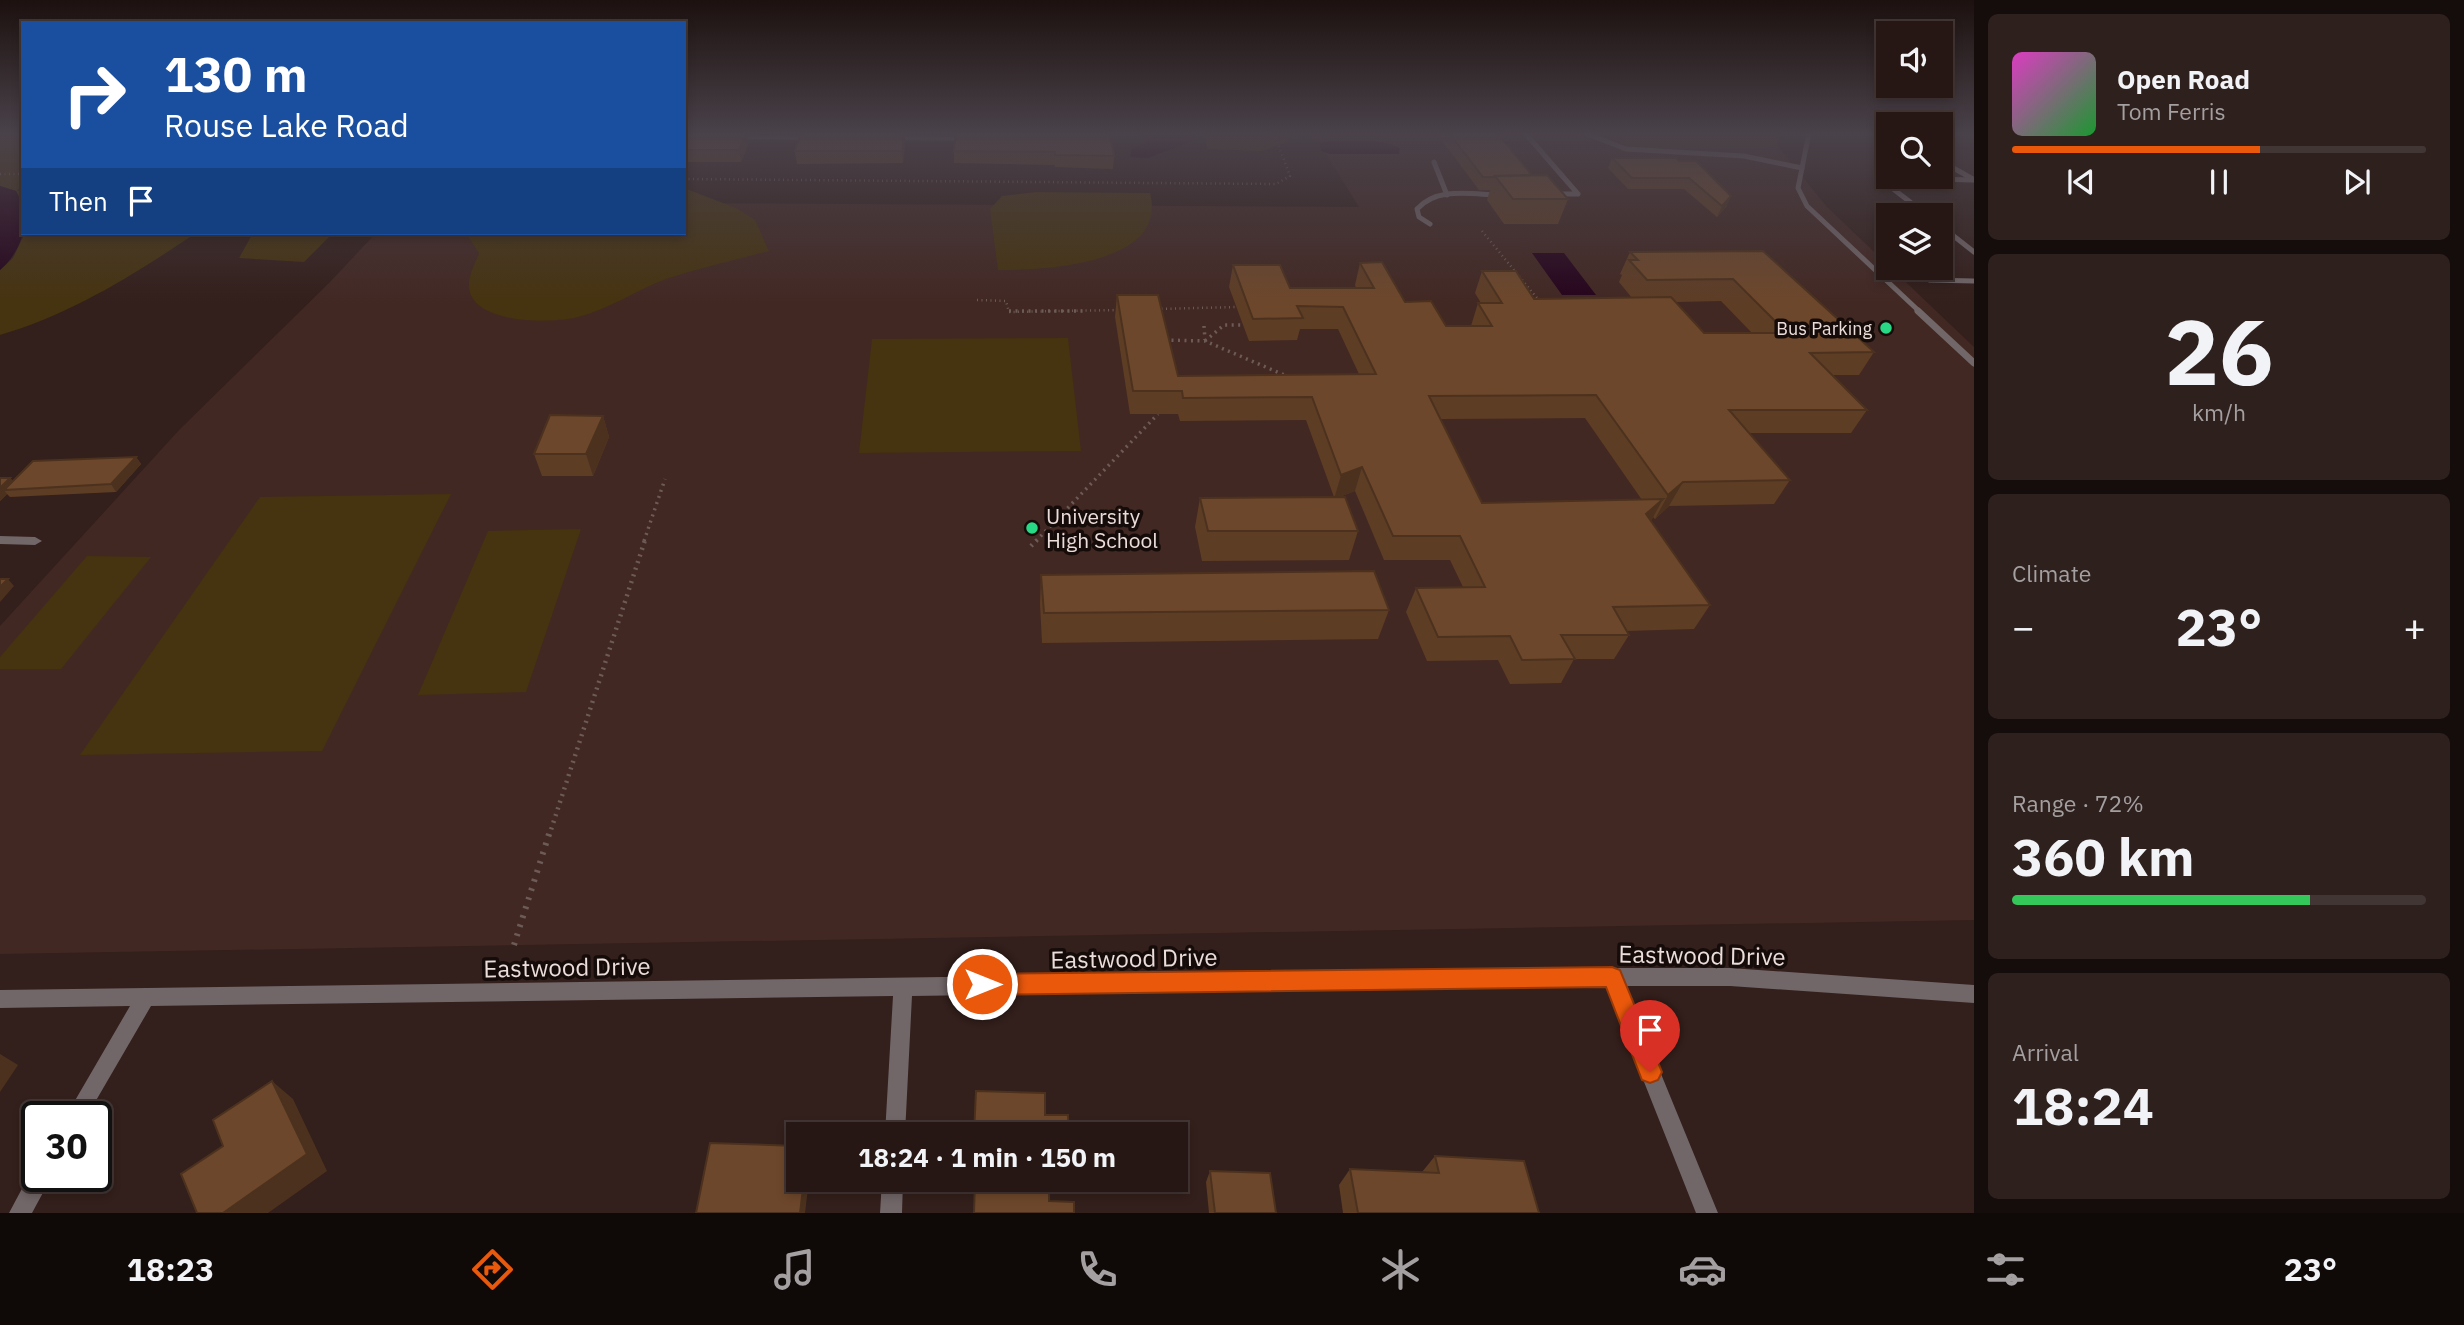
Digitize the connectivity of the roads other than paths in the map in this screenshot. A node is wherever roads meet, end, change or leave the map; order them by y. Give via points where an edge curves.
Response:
1 (1445, 190) edge
2 (1574, 190) edge
3 (1799, 190) edge
4 (1894, 190) edge
5 (1551, 194) edge
6 (1447, 195) junction
7 (1511, 195) edge
8 (1911, 203) edge
9 (1430, 224) dead end
10 (1953, 235) edge
11 (1974, 251) edge
12 (1929, 280) dead end
13 (1974, 281) edge
14 (1974, 363) edge
15 (0, 540) edge
16 (35, 541) dead end
17 (1612, 977) junction
18 (903, 985) junction
19 (1974, 994) edge
20 (145, 998) junction
21 (0, 999) edge
22 (85, 1101) edge
23 (896, 1122) edge
24 (32, 1192) edge
25 (892, 1192) edge
26 (20, 1213) edge
27 (891, 1213) edge
28 (1707, 1213) edge

1 - 6 lane
2 - 5 lane via 1578,194
3 - 14 lane via 1807,206
4 - 8 lane
6 - 7 lane
6 - 9 lane via 1421,202 1419,217
10 - 11 lane
12 - 13 lane
15 - 16 street
17 - 18 street, Eastwood Drive
17 - 19 street, Eastwood Drive via 1730,977
17 - 28 street
18 - 20 street, Eastwood Drive
18 - 23 street
20 - 21 street, Eastwood Drive
20 - 22 street
24 - 26 street
25 - 27 street

